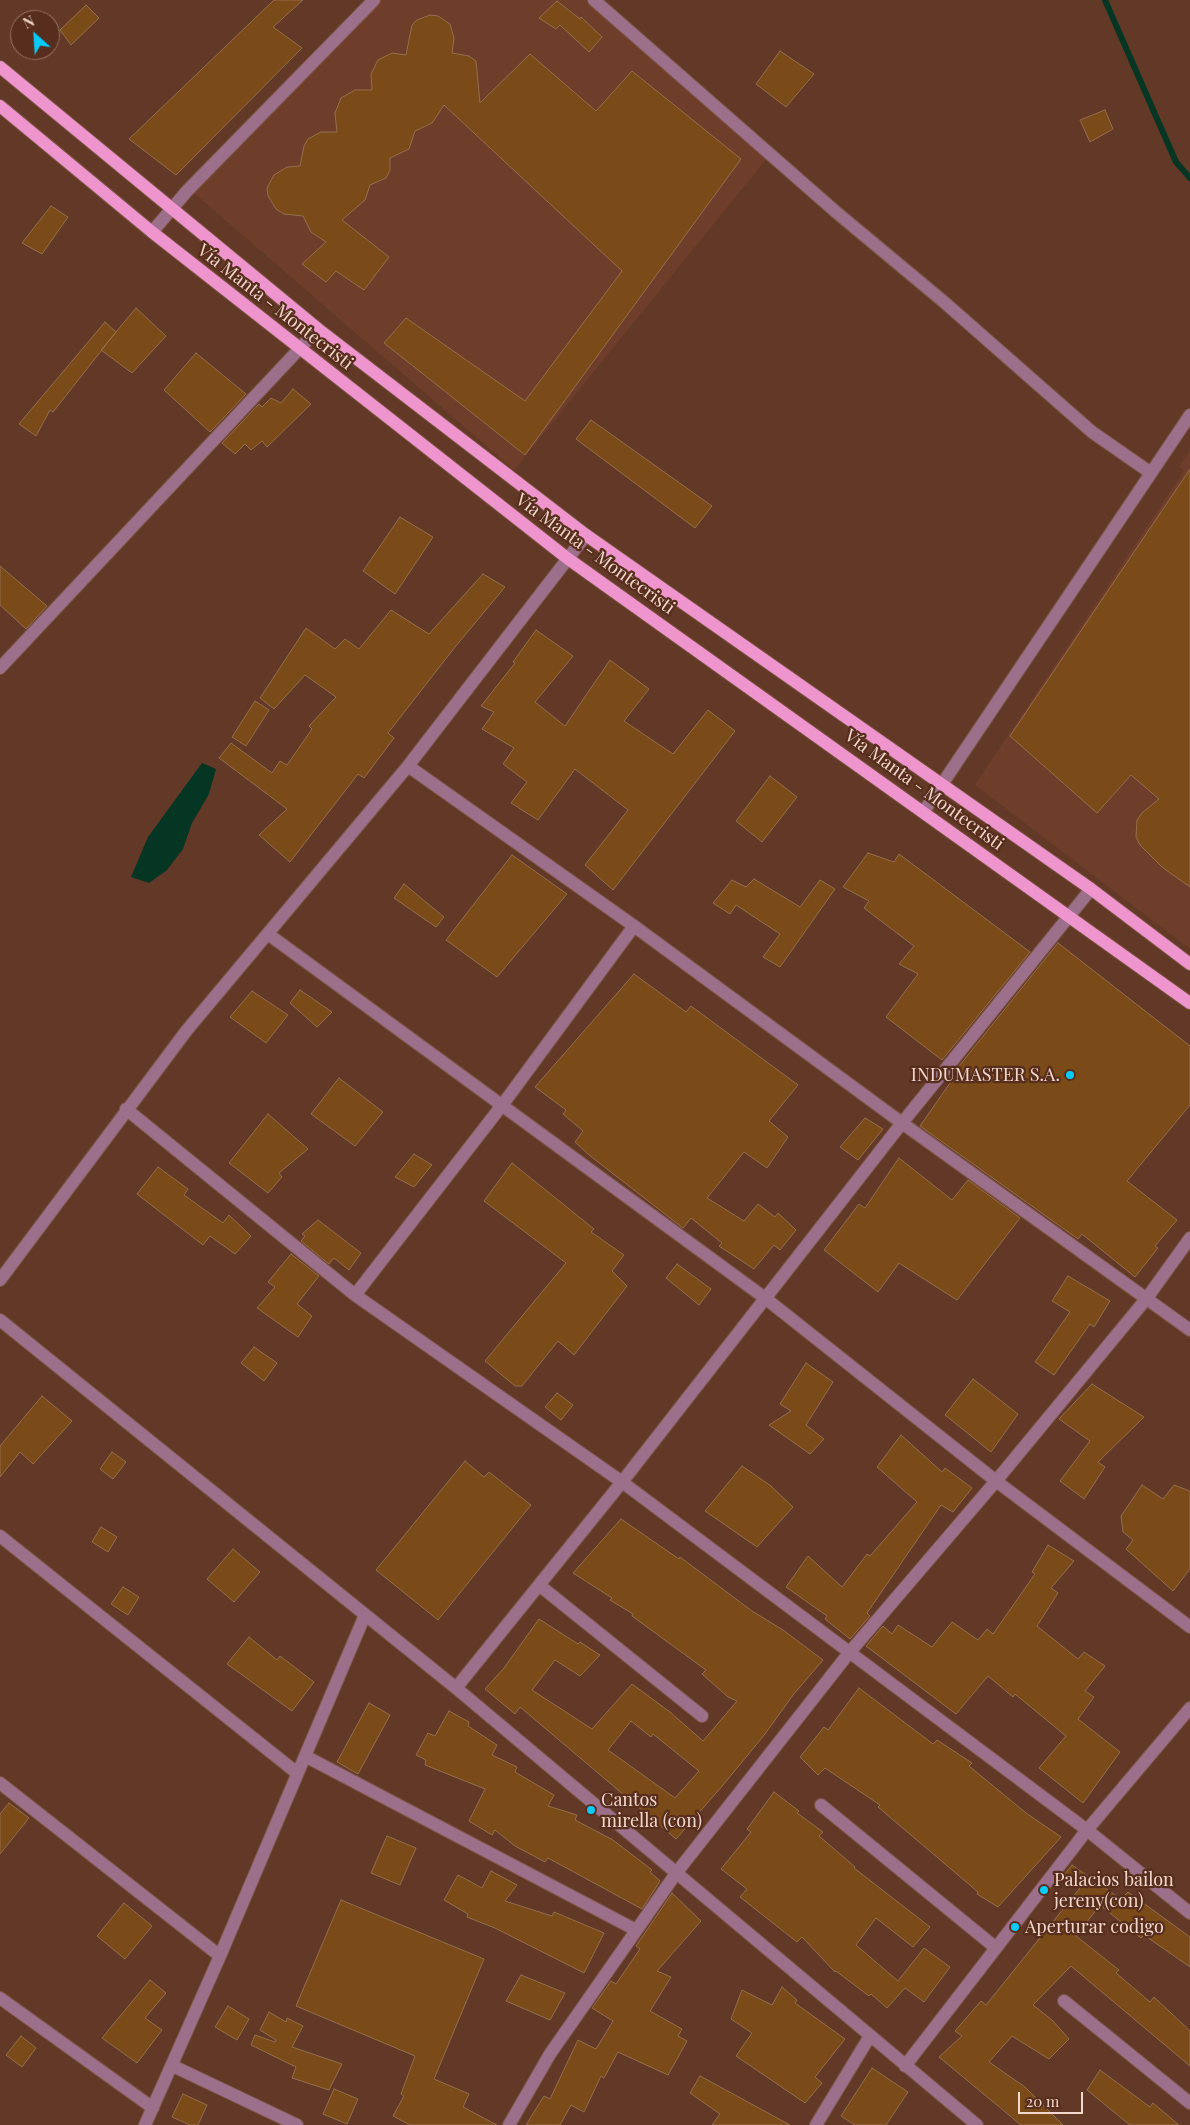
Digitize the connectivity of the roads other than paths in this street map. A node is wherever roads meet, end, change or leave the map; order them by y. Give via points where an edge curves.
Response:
1 (374, 0) edge
2 (594, 0) edge
3 (0, 67) edge
4 (0, 106) edge
5 (171, 209) junction
6 (152, 232) junction
7 (318, 329) junction
8 (299, 349) junction
9 (1190, 415) edge
10 (1151, 473) junction
11 (586, 535) junction
12 (567, 558) junction
13 (0, 668) edge
14 (408, 766) junction
15 (942, 785) junction
16 (924, 811) junction
17 (1090, 889) junction
18 (1070, 916) junction
19 (634, 926) junction
20 (268, 934) junction
21 (1190, 964) edge
22 (1190, 1003) edge
23 (503, 1104) junction
24 (126, 1109) junction
25 (902, 1122) junction
26 (1190, 1238) edge
27 (0, 1280) edge
28 (355, 1295) junction
29 (765, 1298) junction
30 (1147, 1298) junction
31 (0, 1320) edge
32 (1190, 1330) edge
33 (996, 1481) junction
34 (622, 1482) junction
35 (0, 1536) edge
36 (539, 1585) junction
37 (365, 1615) junction
38 (1190, 1627) edge
39 (849, 1653) junction
40 (456, 1688) junction
41 (1190, 1708) edge
42 (702, 1716) dead end
43 (305, 1756) junction
44 (297, 1773) junction
45 (0, 1783) edge
46 (821, 1806) dead end
47 (1088, 1830) junction
48 (677, 1872) junction
49 (1190, 1913) edge
50 (636, 1930) junction
51 (996, 1948) junction
52 (220, 1956) junction
53 (0, 1998) edge
54 (1064, 2001) dead end
55 (870, 2036) junction
56 (173, 2066) junction
57 (904, 2066) junction
58 (1190, 2103) edge
59 (153, 2108) junction
60 (145, 2125) edge
61 (297, 2125) edge
62 (509, 2125) edge
63 (816, 2125) edge
64 (976, 2125) edge

1 - 5 street
2 - 10 street via 1092,432
3 - 5 main road, Vía Manta - Montecristi
4 - 6 main road, Vía Manta - Montecristi
5 - 6 street
5 - 7 main road, Vía Manta - Montecristi
6 - 8 main road, Vía Manta - Montecristi
7 - 8 street
7 - 11 main road, Vía Manta - Montecristi
8 - 12 main road, Vía Manta - Montecristi
8 - 13 street
9 - 10 street
10 - 15 street
11 - 12 street
11 - 15 main road, Vía Manta - Montecristi
12 - 14 street
12 - 16 main road, Vía Manta - Montecristi
14 - 19 street
14 - 20 street
15 - 16 street
15 - 17 main road, Vía Manta - Montecristi
16 - 18 main road, Vía Manta - Montecristi
17 - 18 street
17 - 21 main road, Vía Manta - Montecristi
18 - 22 main road, Vía Manta - Montecristi
18 - 25 street
19 - 23 street
19 - 25 street
20 - 23 street
20 - 24 street
23 - 28 street
23 - 29 street
24 - 27 street
24 - 28 street
25 - 29 street
25 - 30 street
26 - 30 street
28 - 34 street
29 - 33 street
29 - 34 street
30 - 32 street
30 - 33 street
31 - 37 street
33 - 38 street
33 - 39 street
34 - 36 street
34 - 39 street
35 - 44 street
36 - 40 street
36 - 42 street
37 - 40 street
37 - 43 street
39 - 47 street
39 - 48 street
40 - 48 street
41 - 47 street
43 - 44 street
43 - 50 street
44 - 52 street
45 - 52 street
46 - 51 street
47 - 49 street
47 - 51 street
48 - 50 street
48 - 55 street
50 - 62 street via 550,2054
51 - 57 street
52 - 56 street
53 - 59 street
54 - 58 street
55 - 57 street
55 - 63 street
56 - 59 street
56 - 61 street
57 - 64 street
59 - 60 street

